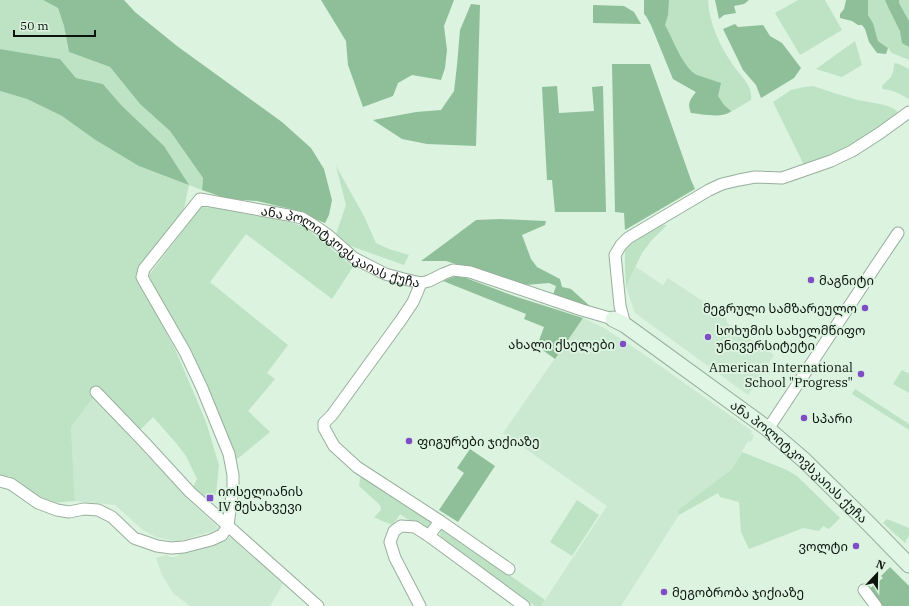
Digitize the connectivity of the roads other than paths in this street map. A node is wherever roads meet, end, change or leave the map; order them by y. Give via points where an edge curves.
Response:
1 (909, 112) edge
2 (898, 233) dead end
3 (421, 283) junction
4 (619, 322) junction
5 (96, 392) dead end
6 (768, 429) junction
7 (0, 481) edge
8 (440, 521) junction
9 (228, 526) junction
10 (428, 536) junction
11 (909, 566) edge
12 (509, 569) dead end
13 (864, 590) dead end
14 (318, 606) edge
15 (420, 606) edge
16 (524, 606) edge
17 (876, 606) edge

1 - 4 street via 852,151 831,161 782,178 755,177 722,184 628,238 615,254
2 - 6 street
3 - 4 street, ანა პოლიტკოვსკაიას ქუჩა via 453,270 470,272
3 - 8 street via 401,320 324,423 324,428 334,446 357,467
3 - 9 street, ანა პოლიტკოვსკაიას ქუჩა via 385,274 354,258 328,235 302,218 200,199 144,269 142,277 146,286 186,352 229,454 233,487
4 - 6 street, ანა პოლიტკოვსკაიას ქუჩა
5 - 9 street via 190,492
6 - 11 street, ანა პოლიტკოვსკაიას ქუჩა via 868,523
7 - 9 street via 11,484 38,503 57,510 98,510 112,517 134,538 157,546 184,547 211,540 222,535
8 - 10 street
8 - 12 street
9 - 14 street
10 - 15 street via 415,527 401,526 394,531 390,542 395,558
10 - 16 street
13 - 17 street

